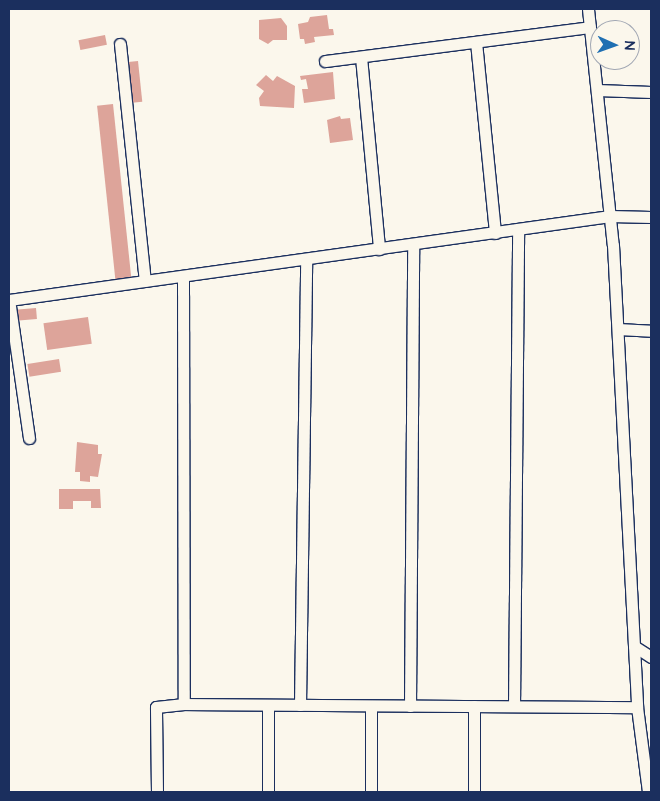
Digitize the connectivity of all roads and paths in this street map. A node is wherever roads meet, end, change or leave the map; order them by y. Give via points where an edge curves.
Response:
1 (588, 9) edge
2 (590, 27) joint
3 (476, 42) junction
4 (120, 44) dead end
5 (361, 57) junction
6 (325, 61) dead end
7 (595, 70) edge
8 (597, 90) junction
9 (651, 92) edge
10 (610, 216) junction
11 (651, 217) edge
12 (518, 230) junction
13 (495, 233) junction
14 (413, 244) junction
15 (379, 249) junction
16 (306, 260) junction
17 (183, 276) junction
18 (145, 281) junction
19 (618, 330) junction
20 (651, 331) edge
21 (29, 438) dead end
22 (634, 646) junction
23 (651, 657) edge
24 (184, 704) junction
25 (268, 705) junction
26 (300, 705) junction
27 (371, 706) junction
28 (410, 706) junction
29 (474, 706) junction
30 (514, 706) junction
31 (637, 707) junction
32 (157, 792) edge
33 (268, 792) edge
34 (371, 792) edge
35 (474, 792) edge
36 (648, 792) edge

1 - 2 street
2 - 3 street
3 - 5 street
3 - 13 street
4 - 18 street
5 - 6 street
5 - 15 street
7 - 8 street
8 - 9 street
8 - 10 street
10 - 11 street
10 - 12 street
10 - 19 street
12 - 13 street
12 - 30 street
13 - 14 street
14 - 15 street
14 - 28 street
15 - 16 street
16 - 17 street
16 - 26 street
17 - 18 street
17 - 24 street
18 - 21 street via 9,300
19 - 20 street
19 - 22 street
22 - 23 street
22 - 31 street
24 - 25 street
24 - 32 street via 156,707
25 - 26 street
25 - 33 street
26 - 27 street
27 - 28 street
27 - 34 street
28 - 29 street
29 - 30 street
29 - 35 street
30 - 31 street
31 - 36 street

